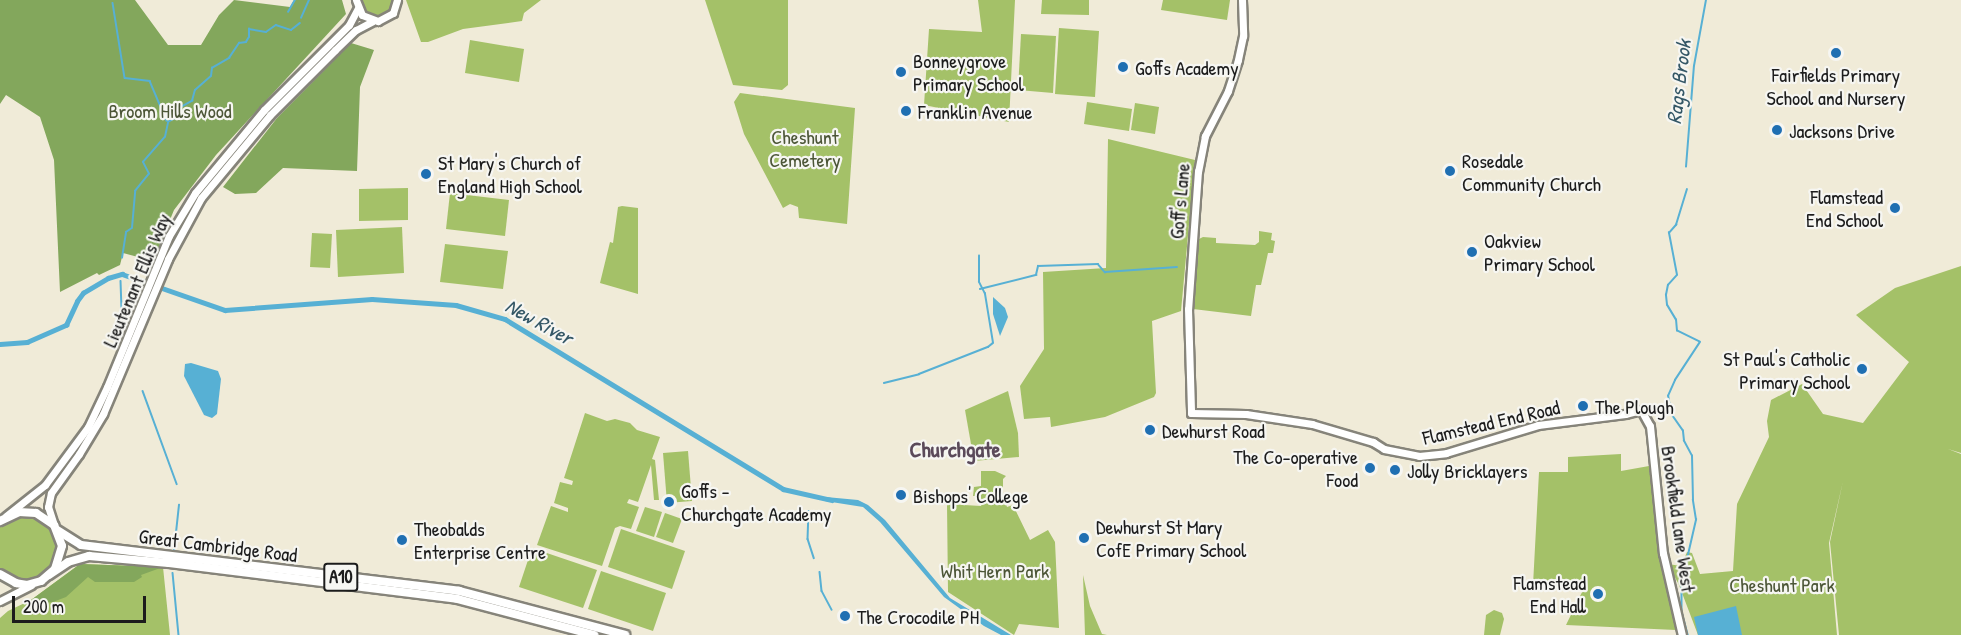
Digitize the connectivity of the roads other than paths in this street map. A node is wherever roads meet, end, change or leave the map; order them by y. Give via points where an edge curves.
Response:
1 (356, 0) edge
2 (397, 0) edge
3 (1242, 0) edge
4 (358, 8) junction
5 (373, 21) junction
6 (156, 276) junction
7 (148, 296) junction
8 (1641, 410) joint
9 (1191, 413) joint
10 (2, 519) edge
11 (55, 527) junction
12 (0, 574) edge
13 (49, 575) junction
14 (34, 584) junction
15 (0, 601) edge
16 (594, 635) edge
17 (625, 635) edge
18 (1682, 635) edge

1 - 4 main road
2 - 5 main road, Lieutenant Ellis Way via 388,17
3 - 9 main road, Goff's Lane via 1240,52 1228,90 1205,136 1198,171 1188,309
4 - 5 main road
4 - 6 main road, Lieutenant Ellis Way via 349,25 264,110 205,180 169,236
5 - 6 main road, Lieutenant Ellis Way via 356,30 335,50 222,170
6 - 7 main road, Lieutenant Ellis Way
7 - 10 main road, Lieutenant Ellis Way via 88,427 45,485
7 - 11 main road, Lieutenant Ellis Way via 103,414 51,493 48,507
8 - 9 main road, Flamstead End Road via 1538,425 1439,455 1419,456 1384,449 1373,442 1312,424 1246,414
8 - 18 main road, Brookfield Lane West via 1650,426 1663,554
10 - 11 highway, Great Cambridge Road via 27,512 43,516
11 - 13 highway via 61,555
11 - 17 highway, Great Cambridge Road / A10 via 81,545 459,591
12 - 14 highway via 16,583
13 - 14 highway, Great Cambridge Road
13 - 16 highway, Great Cambridge Road / A10 via 68,562 89,556 169,563 457,599
14 - 15 main road

